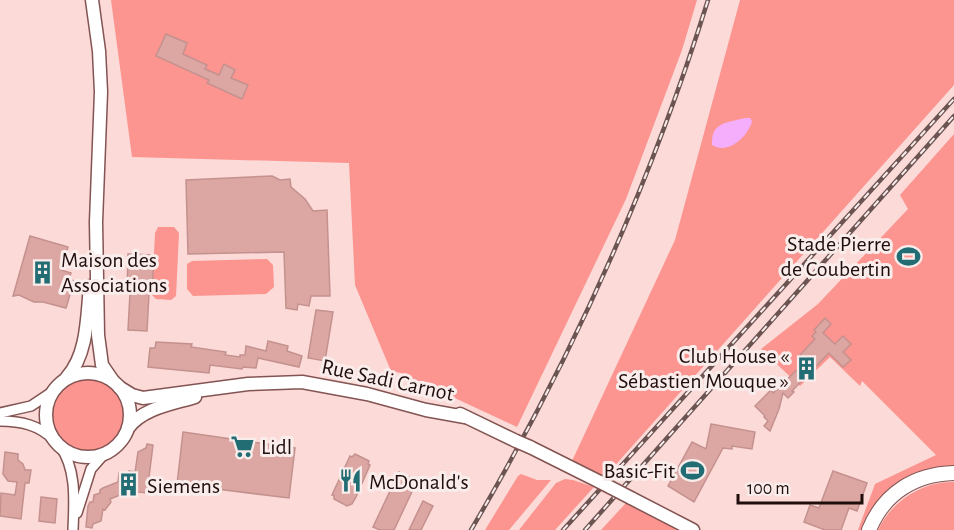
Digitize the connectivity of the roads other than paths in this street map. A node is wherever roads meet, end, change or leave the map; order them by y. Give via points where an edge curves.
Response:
1 (92, 0) edge
2 (96, 222) junction
3 (65, 379) junction
4 (116, 384) junction
5 (232, 386) junction
6 (52, 392) junction
7 (0, 413) edge
8 (0, 421) edge
9 (126, 432) junction
10 (57, 443) junction
11 (106, 452) junction
12 (954, 473) edge
13 (677, 521) junction
14 (693, 530) edge
15 (699, 530) edge
16 (869, 530) edge

1 - 2 main road via 101,92
2 - 3 main road via 81,353
2 - 4 main road via 98,346 102,365
3 - 4 main road via 87,373
3 - 6 main road
4 - 5 main road, Rue Sadi Carnot via 143,398
4 - 9 main road via 129,406
5 - 9 main road, Rue Sadi Carnot via 149,411
5 - 13 main road, Rue Sadi Carnot, bridge via 302,382 465,417
6 - 7 street via 31,406
6 - 10 main road via 46,414 48,428
8 - 10 street via 37,427
9 - 11 main road
10 - 11 main road via 82,456
10 - 11 street via 68,459 72,478 73,530 91,469
12 - 16 highway via 929,476 901,488 882,506
13 - 14 main road, Rue Sadi Carnot
13 - 15 main road, Rue Sadi Carnot

